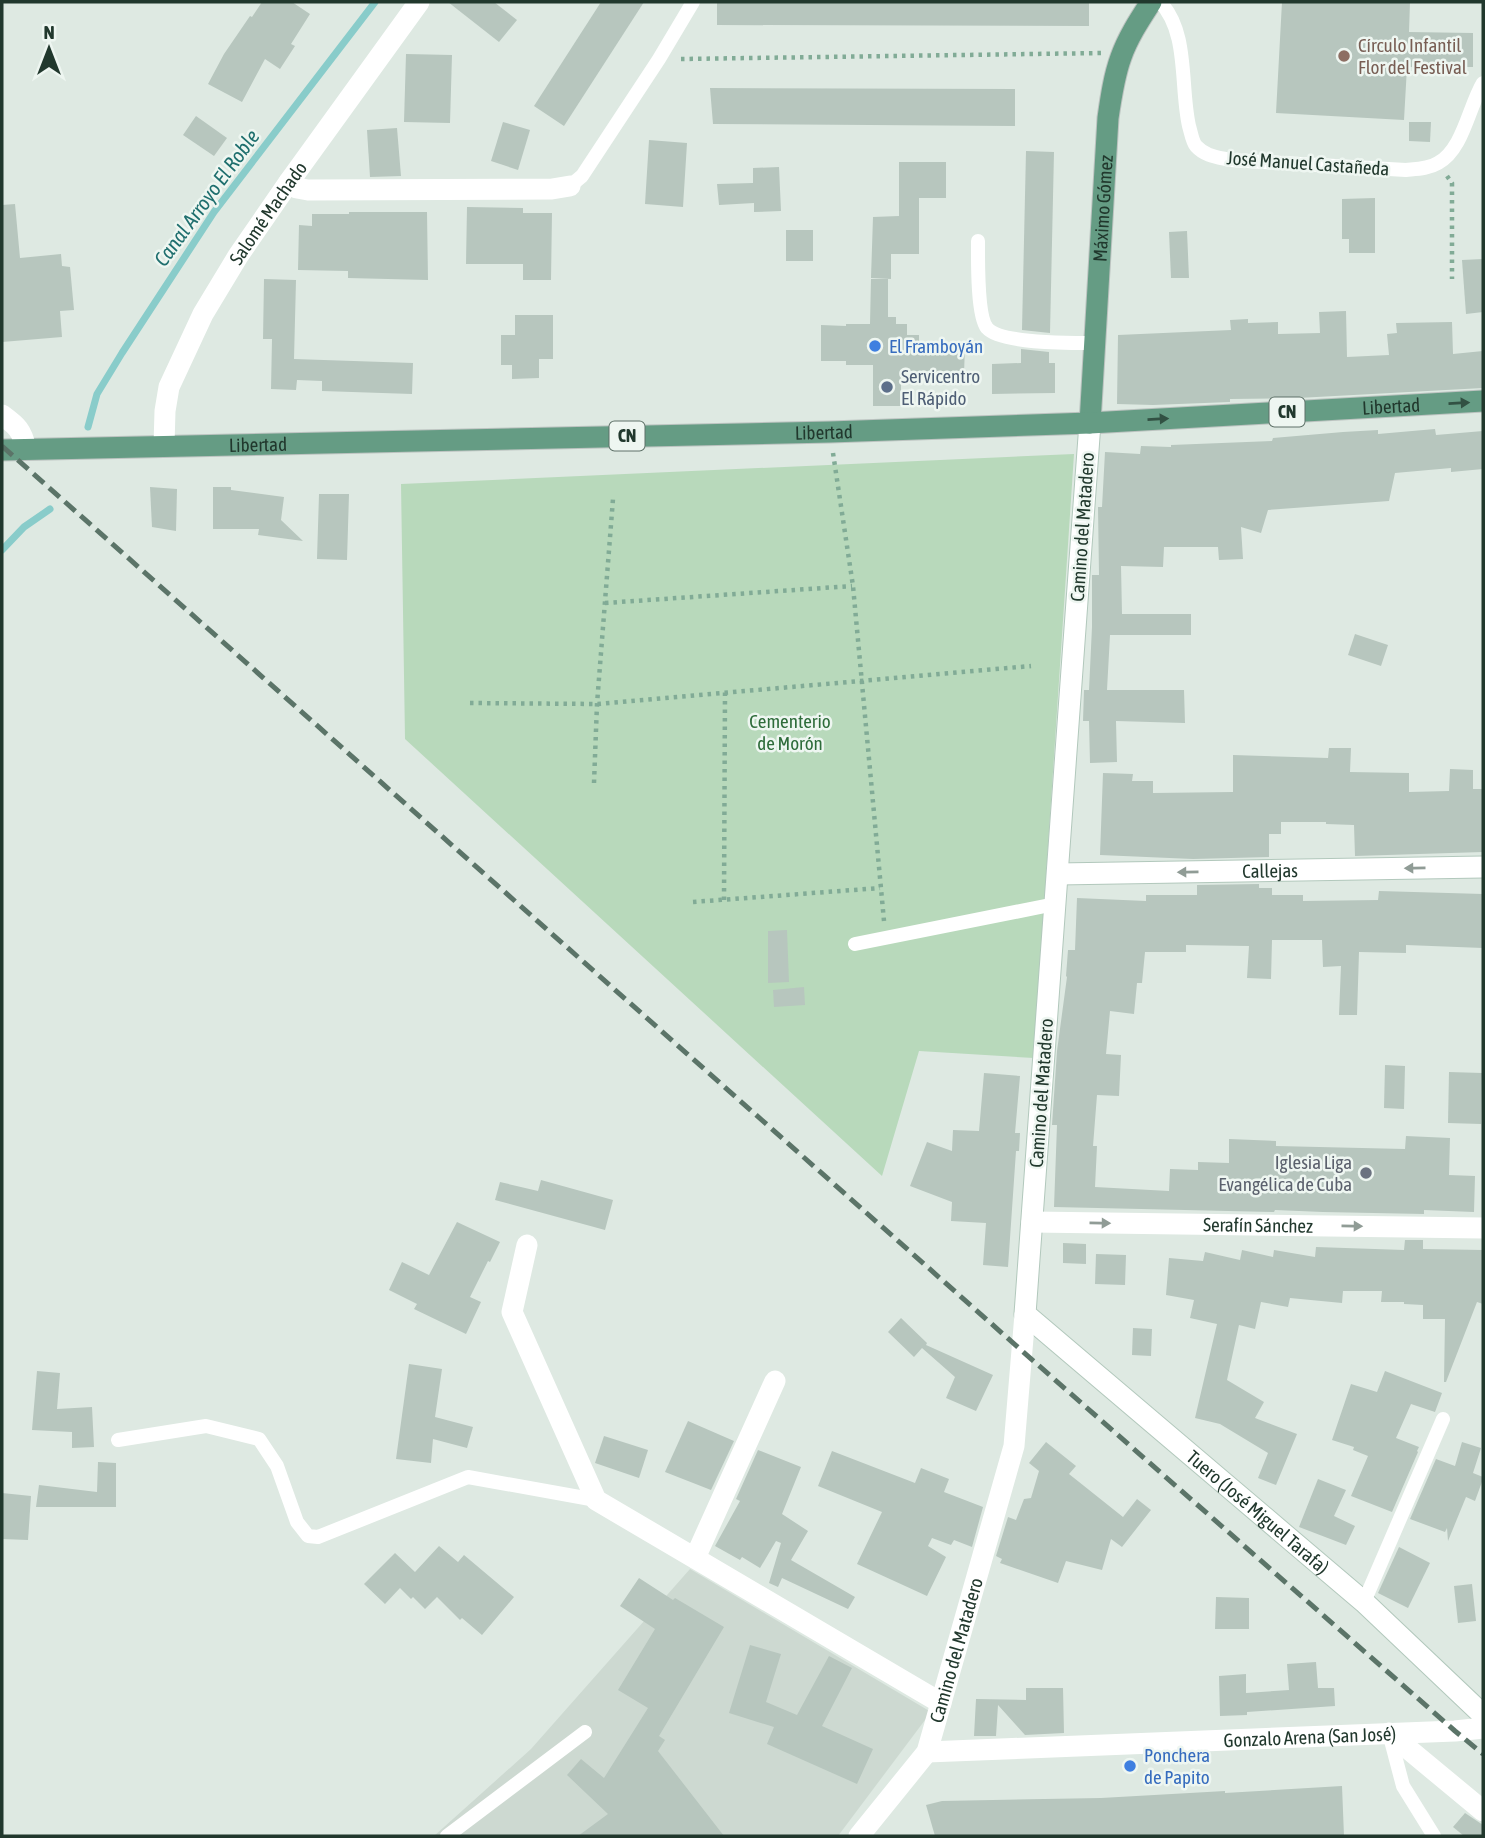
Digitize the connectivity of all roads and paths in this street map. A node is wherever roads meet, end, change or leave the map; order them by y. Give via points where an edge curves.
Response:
1 (419, 2) edge
2 (693, 2) edge
3 (1151, 2) edge
4 (1160, 2) edge
5 (1121, 57) junction
6 (659, 59) junction
7 (1483, 83) edge
8 (1439, 163) junction
9 (289, 182) junction
10 (570, 186) joint
11 (978, 241) dead end
12 (1452, 279) dead end
13 (1094, 343) junction
14 (1483, 401) edge
15 (2, 415) edge
16 (1090, 423) junction
17 (830, 432) junction
18 (164, 445) junction
19 (26, 449) junction
20 (2, 450) edge
21 (613, 499) dead end
22 (853, 586) junction
23 (605, 603) junction
24 (1031, 666) dead end
25 (861, 681) junction
26 (725, 692) junction
27 (470, 704) dead end
28 (597, 704) junction
29 (594, 783) dead end
30 (1483, 867) edge
31 (1058, 874) junction
32 (881, 888) junction
33 (724, 900) junction
34 (693, 902) dead end
35 (1055, 904) junction
36 (885, 939) junction
37 (855, 944) dead end
38 (1032, 1222) junction
39 (1483, 1228) edge
40 (527, 1245) dead end
41 (1025, 1314) junction
42 (775, 1381) dead end
43 (1443, 1419) dead end
44 (118, 1440) dead end
45 (596, 1500) junction
46 (695, 1558) junction
47 (1364, 1602) junction
48 (941, 1703) junction
49 (1483, 1715) edge
50 (1483, 1728) edge
51 (585, 1732) dead end
52 (1389, 1733) junction
53 (927, 1752) junction
54 (1483, 1811) edge
55 (447, 1836) edge
56 (859, 1836) edge
57 (1434, 1836) edge

1 - 9 street, Salomé Machado
2 - 6 lane
3 - 5 main road, Máximo Gómez
4 - 8 lane, José Manuel Castañeda via 1174,23 1194,144 1206,155 1406,170
5 - 6 path via 1099,52
5 - 13 main road, Máximo Gómez via 1108,118
6 - 10 lane via 582,176
7 - 8 lane via 1459,140
8 - 12 path via 1452,183
9 - 10 street via 307,190
9 - 18 street, Salomé Machado via 203,314 169,387
11 - 13 lane via 982,315 987,328 999,335 1037,342
13 - 16 main road, Máximo Gómez
16 -> 14 main road, Libertad / CN
15 - 19 street via 18,427
16 - 17 main road, Libertad / CN
16 - 31 street, Camino del Matadero
17 - 18 main road, Libertad / CN
17 - 22 path
18 - 19 main road, CN
19 - 20 main road, CN
21 - 23 path
22 - 23 path
22 - 25 path
23 - 28 path
24 - 25 path
25 - 26 path
25 - 32 path
26 - 28 path
26 - 33 path
27 - 28 path
28 - 29 path
30 -> 31 street, Callejas
31 - 35 street, Camino del Matadero
32 - 33 path
32 - 36 path
33 - 34 path
35 - 36 lane
35 - 38 street, Camino del Matadero
36 - 37 lane
38 -> 39 street, Serafín Sánchez
38 - 41 street, Camino del Matadero
40 - 45 street via 512,1312
41 - 47 street, Tuero (José Miguel Tarafa)
41 - 48 street, Camino del Matadero via 1014,1446
42 - 46 street
43 - 47 lane
44 - 45 lane via 206,1426 259,1438 277,1466 297,1522 308,1536 318,1537 468,1477
45 - 46 street
46 - 48 street
47 - 49 street, Tuero (José Miguel Tarafa)
48 - 53 street, Camino del Matadero
50 - 52 street, Gonzalo Arena (San José)
51 - 55 lane
52 - 53 street, Gonzalo Arena (San José)
52 - 54 street
52 - 57 lane via 1403,1786
53 - 56 street

